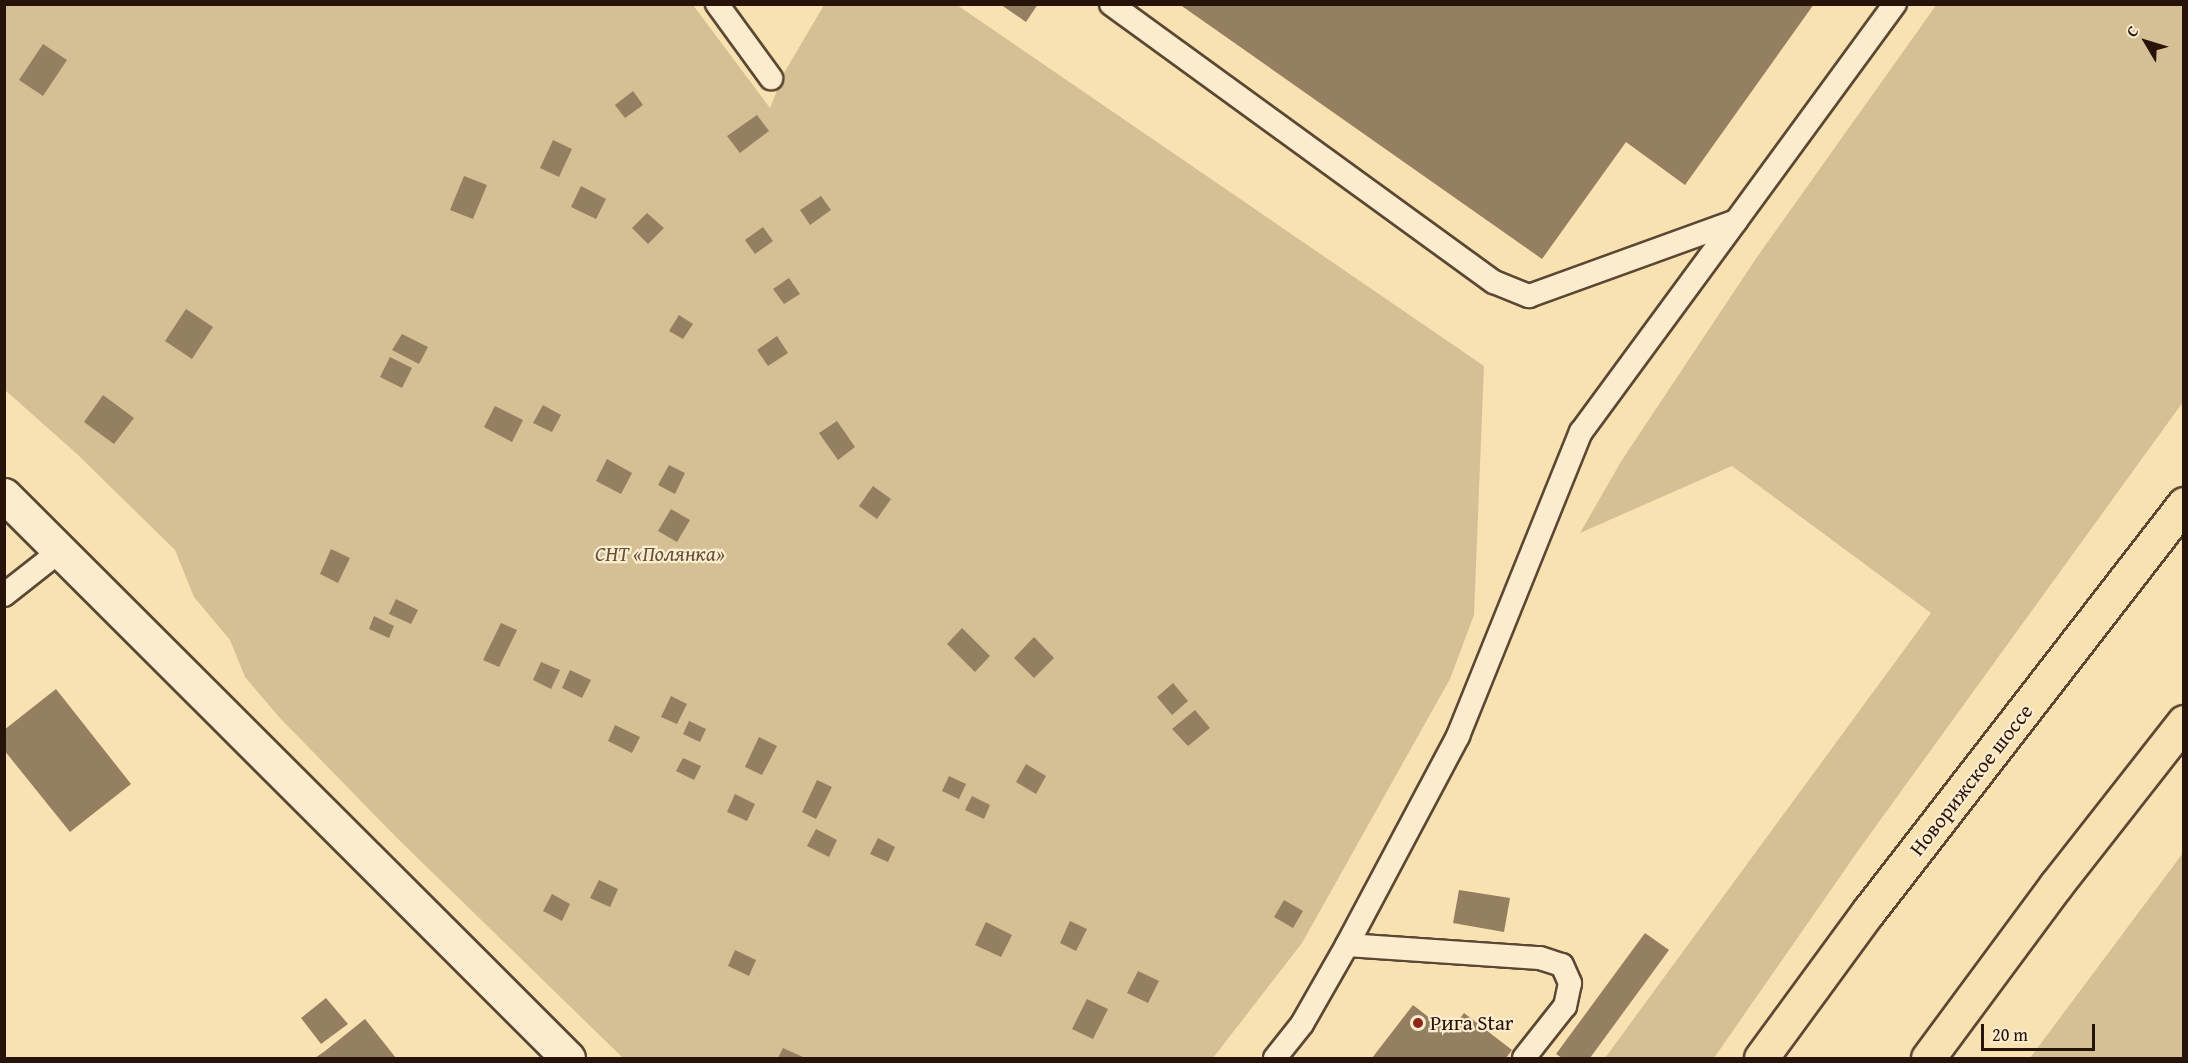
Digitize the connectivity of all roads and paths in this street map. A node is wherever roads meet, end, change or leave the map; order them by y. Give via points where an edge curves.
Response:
1 (717, 4) edge
2 (1111, 4) edge
3 (1895, 4) edge
4 (771, 78) dead end
5 (1736, 221) junction
6 (4, 495) edge
7 (2184, 504) edge
8 (60, 551) junction
9 (4, 595) edge
10 (2184, 722) edge
11 (1347, 945) junction
12 (568, 1059) edge
13 (1275, 1059) edge
14 (1524, 1059) edge
15 (1761, 1059) edge
16 (1928, 1059) edge

1 - 4 lane
2 - 5 lane via 1494,282 1529,296
3 - 5 lane
5 - 11 lane via 1581,432 1458,736
6 - 8 street
7 - 15 highway, Новорижское шоссе via 1868,912
8 - 9 lane
8 - 12 street
10 - 16 highway via 2056,885
11 - 13 lane via 1302,1024
11 - 14 lane via 1540,958 1562,965 1570,983 1565,1006

